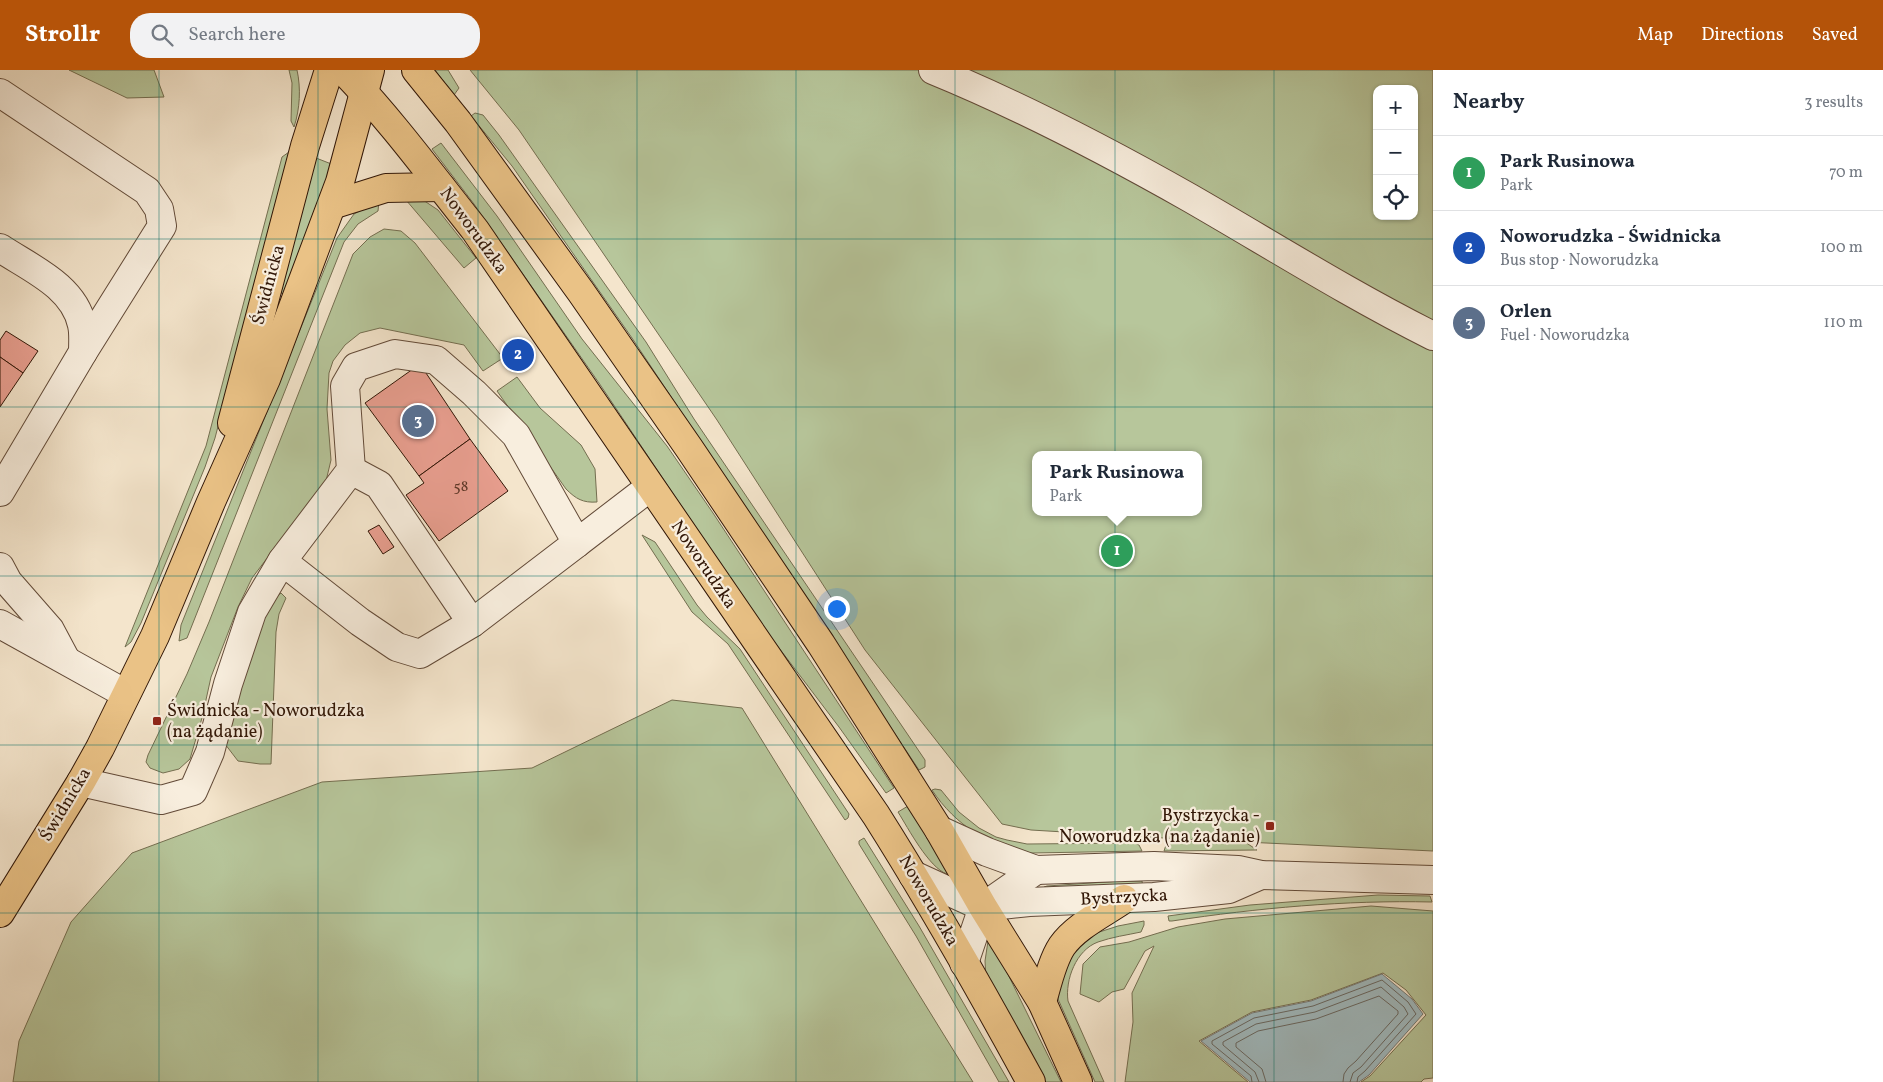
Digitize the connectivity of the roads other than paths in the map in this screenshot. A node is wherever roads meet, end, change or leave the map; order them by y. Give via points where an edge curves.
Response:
1 (329, 70) edge
2 (343, 70) edge
3 (416, 70) edge
4 (933, 70) edge
5 (367, 81) edge
6 (0, 92) edge
7 (441, 187) junction
8 (332, 205) junction
9 (0, 248) edge
10 (1433, 336) edge
11 (83, 352) junction
12 (351, 470) junction
13 (650, 487) junction
14 (0, 492) edge
15 (211, 502) junction
16 (576, 543) junction
17 (282, 560) junction
18 (0, 567) edge
19 (472, 623) junction
20 (0, 624) edge
21 (66, 660) junction
22 (126, 694) junction
23 (81, 782) junction
24 (939, 830) junction
25 (1036, 870) junction
26 (913, 875) junction
27 (1261, 875) junction
28 (1433, 880) edge
29 (1124, 899) junction
30 (983, 907) junction
31 (0, 913) edge
32 (964, 963) junction
33 (1042, 1002) junction
34 (1031, 1082) edge
35 (1078, 1082) edge

1 - 15 main road, Świdnicka
2 - 5 main road, Noworudzka
3 - 24 main road via 458,122 581,292 821,644
4 - 10 street via 989,93 1098,148
5 - 7 main road, Noworudzka
5 - 8 main road, Świdnicka
6 - 11 street via 147,191 159,209 162,226
7 - 8 main road via 386,188
7 - 13 main road, Noworudzka via 475,230
8 - 15 main road, Świdnicka via 266,379
9 - 11 street via 63,289 83,326
11 - 14 street
12 - 16 street via 345,386 356,367 395,354 436,360 516,435
12 - 17 street
12 - 19 street via 379,486
13 - 16 street
13 - 26 main road, Noworudzka via 871,807
15 - 22 main road, Świdnicka via 155,636
16 - 19 street
17 - 19 street via 397,648 420,654
17 - 23 street via 252,612 210,752 193,791 161,800
18 - 21 street via 8,582 50,630
20 - 21 street
21 - 22 street
22 - 23 main road, Świdnicka
23 - 31 main road, Świdnicka
24 - 25 street, Bystrzycka
24 - 30 main road
25 - 27 street, Bystrzycka via 1154,866 1238,870
25 - 30 street
26 - 30 street
26 - 32 main road, Noworudzka
27 - 28 street, Bystrzycka
27 - 29 street, Bystrzycka via 1229,889
29 - 30 street, Bystrzycka
29 - 33 main road via 1079,929 1062,946
30 - 32 street
30 - 33 main road
32 - 34 main road, Noworudzka
33 - 35 main road

